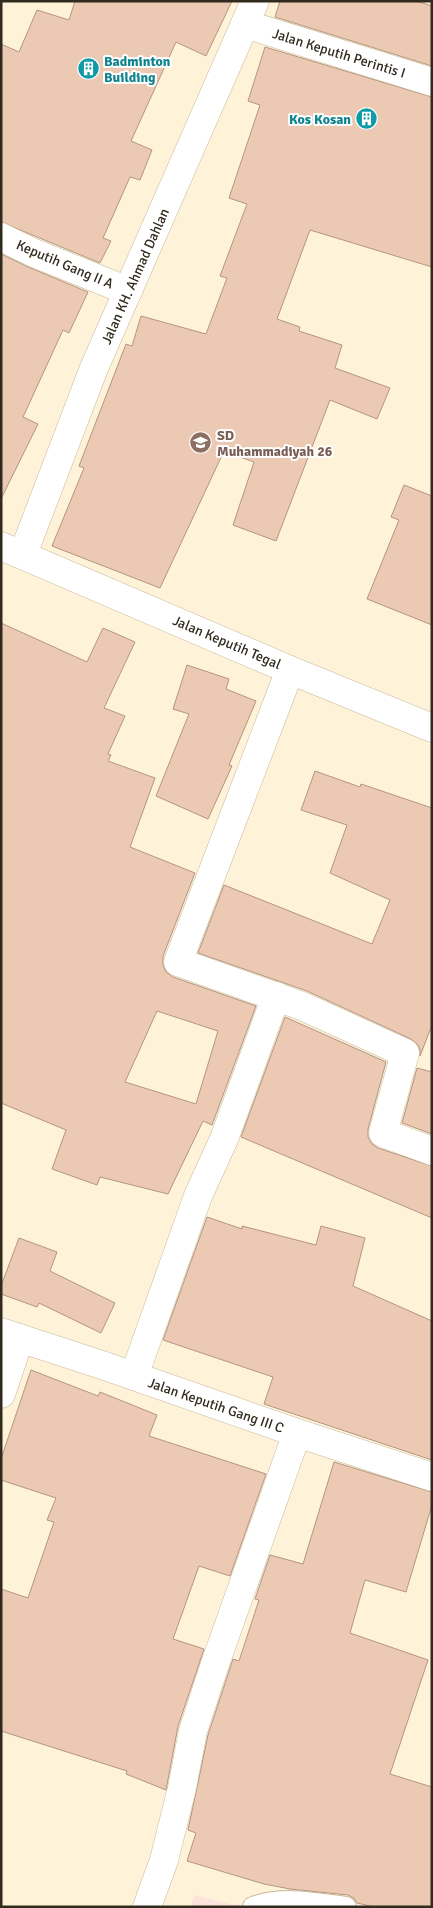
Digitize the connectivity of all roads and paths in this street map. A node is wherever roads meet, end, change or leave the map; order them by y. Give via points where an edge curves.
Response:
1 (250, 13) edge
2 (432, 82) edge
3 (1, 237) edge
4 (128, 291) junction
5 (12, 550) edge
6 (290, 670) junction
7 (432, 728) edge
8 (276, 996) junction
9 (432, 1151) edge
10 (11, 1335) edge
11 (134, 1376) junction
12 (1, 1394) edge
13 (297, 1434) junction
14 (432, 1477) edge
15 (147, 1907) edge
16 (253, 1907) edge
17 (346, 1907) edge

1 - 2 street, Jalan Keputih Perintis I
1 - 4 street, Jalan KH. Ahmad Dahlan
3 - 4 street, Keputih Gang II A
4 - 5 street, Jalan KH. Ahmad Dahlan
5 - 6 street, Jalan Keputih Tegal
6 - 7 street, Jalan Keputih Tegal
6 - 8 street via 178,962
8 - 9 street via 405,1053 383,1133
8 - 11 street via 224,1139 198,1196
10 - 11 street, Jalan Keputih Gang III C
10 - 12 street
11 - 13 street, Jalan Keputih Gang III C
13 - 14 street, Jalan Keputih Gang III C
13 - 15 street via 193,1731 164,1860
16 - 17 lane via 274,1901

